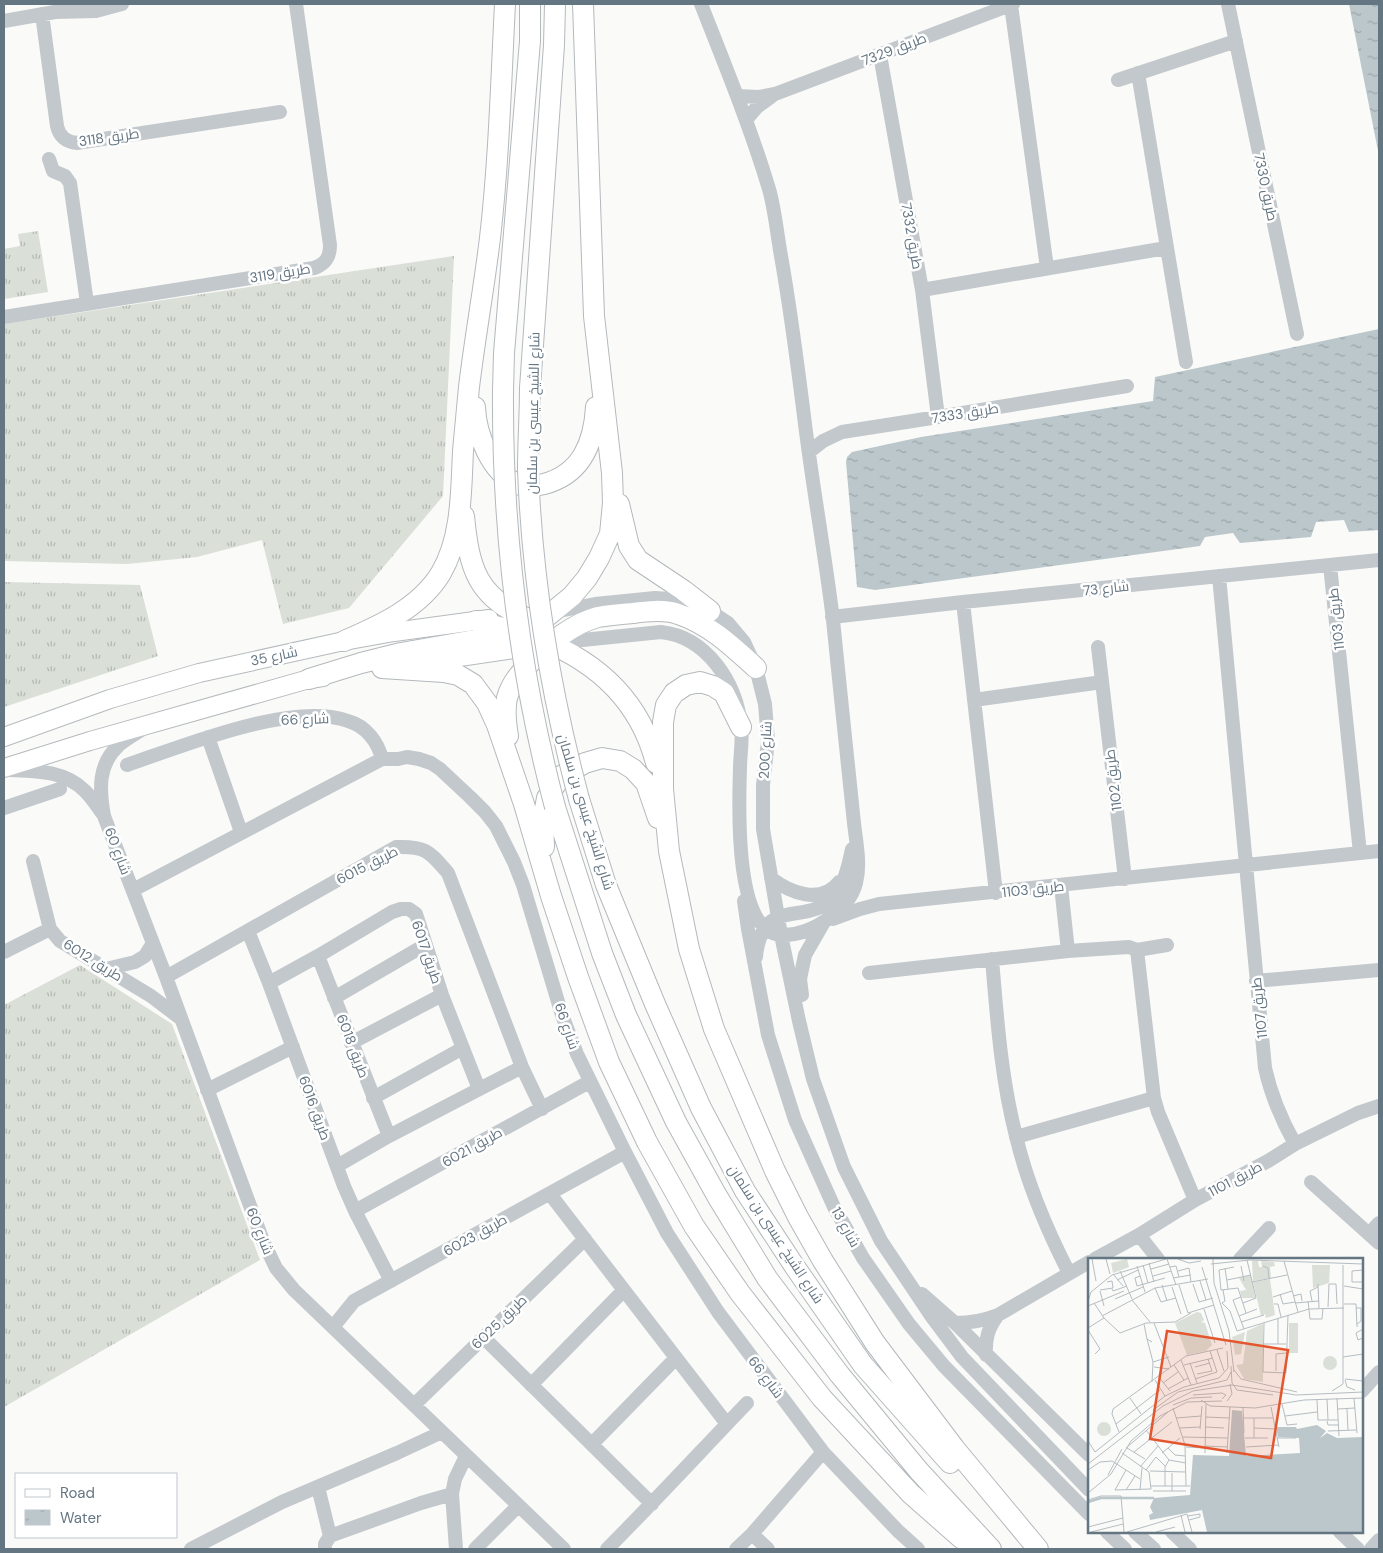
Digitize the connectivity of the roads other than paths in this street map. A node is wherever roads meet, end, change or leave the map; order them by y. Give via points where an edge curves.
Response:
1 (122, 4) edge
2 (296, 4) edge
3 (505, 4) edge
4 (530, 4) edge
5 (555, 4) edge
6 (583, 4) edge
7 (701, 4) edge
8 (1012, 4) edge
9 (1228, 4) edge
10 (42, 14) junction
11 (4, 21) edge
12 (1236, 41) junction
13 (880, 55) junction
14 (1138, 74) junction
15 (1118, 80) dead end
16 (775, 94) junction
17 (737, 96) junction
18 (280, 112) dead end
19 (746, 120) junction
20 (49, 159) dead end
21 (1166, 248) junction
22 (1047, 268) junction
23 (922, 290) junction
24 (87, 303) junction
25 (4, 317) edge
26 (1296, 334) dead end
27 (477, 337) junction
28 (1186, 362) dead end
29 (599, 364) junction
30 (1127, 386) dead end
31 (938, 418) junction
32 (805, 427) junction
33 (842, 432) junction
34 (809, 452) junction
35 (612, 473) junction
36 (462, 487) junction
37 (1379, 560) edge
38 (1330, 564) junction
39 (1219, 576) junction
40 (963, 602) junction
41 (710, 611) junction
42 (546, 617) junction
43 (832, 617) junction
44 (476, 621) joint
45 (520, 624) junction
46 (566, 638) junction
47 (344, 641) junction
48 (1098, 647) dead end
49 (382, 668) junction
50 (756, 668) junction
51 (308, 679) junction
52 (1102, 682) junction
53 (974, 700) junction
54 (153, 723) junction
55 (742, 727) junction
56 (208, 737) junction
57 (4, 738) edge
58 (382, 759) junction
59 (127, 765) dead end
60 (4, 769) edge
61 (60, 788) dead end
62 (663, 789) junction
63 (524, 804) junction
64 (4, 808) edge
65 (104, 816) junction
66 (241, 832) junction
67 (855, 834) junction
68 (669, 851) junction
69 (1379, 851) edge
70 (1360, 853) junction
71 (33, 861) dead end
72 (742, 866) junction
73 (1245, 866) junction
74 (846, 874) junction
75 (771, 878) junction
76 (1125, 879) junction
77 (1061, 886) junction
78 (133, 890) junction
79 (996, 892) junction
80 (551, 896) junction
81 (778, 917) junction
82 (824, 922) junction
83 (765, 928) junction
84 (50, 929) junction
85 (248, 931) junction
86 (781, 935) junction
87 (153, 943) junction
88 (425, 944) junction
89 (1167, 945) dead end
90 (1136, 950) junction
91 (1068, 951) junction
92 (4, 952) edge
93 (318, 956) junction
94 (992, 959) junction
95 (754, 965) junction
96 (106, 969) junction
97 (1379, 970) edge
98 (869, 973) dead end
99 (166, 977) junction
100 (1256, 981) junction
101 (269, 983) junction
102 (442, 995) junction
103 (334, 998) junction
104 (180, 1018) junction
105 (352, 1043) junction
106 (293, 1047) junction
107 (463, 1048) junction
108 (522, 1067) junction
109 (589, 1082) junction
110 (479, 1089) junction
111 (207, 1090) junction
112 (373, 1098) junction
113 (1154, 1098) junction
114 (1379, 1106) edge
115 (542, 1109) junction
116 (831, 1132) junction
117 (389, 1136) junction
118 (1016, 1137) junction
119 (1295, 1144) junction
120 (625, 1152) junction
121 (337, 1166) junction
122 (1311, 1182) dead end
123 (550, 1194) junction
124 (1195, 1200) junction
125 (355, 1211) junction
126 (1379, 1223) edge
127 (1269, 1228) dead end
128 (1139, 1235) junction
129 (585, 1239) junction
130 (1374, 1239) edge
131 (1097, 1258) edge
132 (1157, 1258) edge
133 (1241, 1258) edge
134 (1088, 1263) edge
135 (1069, 1273) junction
136 (906, 1280) junction
137 (391, 1281) junction
138 (624, 1290) junction
139 (998, 1315) junction
140 (955, 1323) junction
141 (333, 1327) junction
142 (483, 1338) junction
143 (986, 1355) junction
144 (676, 1358) junction
145 (1379, 1372) edge
146 (531, 1385) junction
147 (1363, 1388) edge
148 (747, 1403) dead end
149 (414, 1405) junction
150 (727, 1424) junction
151 (442, 1432) junction
152 (592, 1444) junction
153 (822, 1452) junction
154 (1088, 1454) edge
155 (466, 1456) junction
156 (318, 1487) junction
157 (1088, 1489) edge
158 (452, 1494) junction
159 (652, 1504) junction
160 (518, 1506) junction
161 (1088, 1513) edge
162 (1108, 1533) edge
163 (1136, 1533) edge
164 (1173, 1533) edge
165 (1341, 1533) edge
166 (752, 1534) junction
167 (1379, 1540) edge
168 (328, 1543) edge
169 (191, 1549) edge
170 (456, 1549) edge
171 (475, 1549) edge
172 (564, 1549) edge
173 (607, 1549) edge
174 (736, 1549) edge
175 (768, 1549) edge
176 (918, 1549) edge
177 (977, 1549) edge
178 (991, 1549) edge
179 (1037, 1549) edge
180 (1126, 1549) edge
181 (1154, 1549) edge
182 (1190, 1549) edge
183 (1358, 1549) edge
184 (1371, 1549) edge

1 - 10 street via 96,11
2 - 24 street, طريق 3119 via 330,245 328,260 314,268
3 - 27 highway via 490,236
4 - 178 highway, شارع الشيخ عيسى بن سلمان, bridge via 530,40 504,353 503,447 510,565 528,689 555,807 602,953 626,1015 676,1122 717,1196 767,1278 840,1375 919,1471
5 - 179 highway, شارع الشيخ عيسى بن سلمان, bridge via 530,388 528,468 544,632 579,799 606,884 644,978 700,1108 745,1191 863,1365 949,1462
6 - 29 highway via 594,316
7 - 17 street
8 - 13 street, طريق 7329
8 - 22 street
9 - 12 street, طريق 7330
10 - 11 street
10 - 18 street, طريق 3118 via 57,126 60,135 68,141 77,143
12 - 14 street
12 - 26 street, طريق 7330
13 - 16 street, طريق 7329
13 - 23 street, طريق 7332
14 - 15 street
14 - 21 street
16 - 17 street, طريق 7329
16 - 19 street, طريق 7329
17 - 19 street
19 - 32 street via 770,192 788,294
20 - 24 street via 53,171 65,176 70,183
21 - 22 street
21 - 28 street
22 - 23 street
23 - 31 street, طريق 7332
24 - 25 street, طريق 3119
27 - 29 highway via 477,426 488,454 503,474 527,487 562,477 585,453 595,428
27 - 36 highway via 469,387
29 - 35 highway
30 - 31 street, طريق 7333
31 - 33 street, طريق 7333
32 - 33 street
32 - 34 street
33 - 34 street, طريق 7333 via 823,440
34 - 43 street
35 - 41 highway via 623,526 629,546 638,560
35 - 42 highway via 610,534 600,558 572,596
36 - 45 highway via 470,562 481,585
36 - 47 highway via 450,554 432,585 385,623
37 - 38 street, شارع 73
38 - 39 street, شارع 73
38 - 70 street, طريق 1103
39 - 40 street, شارع 73
39 - 73 street
40 - 43 street, شارع 73
40 - 53 street
41 - 42 street, شارع 200 via 685,600 655,598 595,604
41 - 50 street, شارع 200 via 728,623 744,642
42 - 45 highway
42 - 46 highway
43 - 67 street
44 - 45 highway
44 - 47 main road, شارع 35
45 - 46 highway
45 - 51 highway
46 - 49 main road
46 - 50 highway via 578,625 598,617 663,611 703,626
46 - 55 street, شارع 200 via 660,632 685,638 704,650 719,668 733,691
46 - 62 highway via 574,655 610,681 633,709 651,742
46 - 63 highway via 519,675 507,699 508,736
47 - 57 main road, شارع 35 via 199,673 110,699
48 - 52 street, طريق 1102
49 - 51 main road
49 - 63 highway via 444,672 458,675 473,684 497,725
50 - 75 street, شارع 200 via 765,704 768,741 763,829
51 - 54 main road
52 - 53 street
52 - 76 street, طريق 1102
53 - 79 street
54 - 60 main road
54 - 65 street via 120,744 107,759 101,774
55 - 62 highway via 724,693 713,686 700,682 686,685 674,693 666,705 663,722
55 - 72 street, شارع 200
56 - 58 street, شارع 66 via 305,716 348,720 377,742
56 - 59 street, شارع 66
56 - 66 street
58 - 66 street
58 - 109 street, شارع 66 via 407,757 431,763 486,812 496,826 523,885 562,1016
60 - 65 street via 43,771 73,781 86,791
61 - 64 street
62 - 68 highway
63 - 80 highway
65 - 78 street, شارع 60
66 - 78 street
67 - 74 street
67 - 82 street via 858,876 855,888 846,902
68 - 80 highway via 646,783 633,769 620,761 602,758 585,763 561,776 547,798 543,819 544,846
68 - 179 highway via 689,949 714,1029 798,1217 875,1343 954,1449
69 - 70 street, طريق 1103
70 - 73 street, طريق 1103
71 - 84 street
72 - 83 street, شارع 200 via 755,916
72 - 95 street, شارع 13 via 744,905
73 - 76 street, طريق 1103
73 - 100 street, طريق 1107
74 - 75 street via 835,887 811,895 782,888
74 - 81 street via 826,905
75 - 81 street, شارع 200
76 - 77 street, طريق 1103
77 - 79 street, طريق 1103
77 - 91 street
78 - 87 street, شارع 60
79 - 82 street, طريق 1103 via 879,904
80 - 177 highway via 609,1062 647,1142 694,1226 740,1293 822,1398 911,1494
81 - 83 street
81 - 86 street, شارع 200
82 - 86 street via 804,931
82 - 116 street via 805,955 800,979 812,1043 836,1120
83 - 86 street
83 - 95 street via 757,944
84 - 92 street, طريق 6012
84 - 96 street, طريق 6012 via 60,941
85 - 99 street, طريق 6015
85 - 101 street, طريق 6016
85 - 108 street, طريق 6015 via 396,847 415,846 432,854 448,873
86 - 116 street, شارع 13 via 811,1069
87 - 96 street via 145,956 135,962
87 - 99 street, شارع 60
88 - 93 street, طريق 6017 via 416,914 409,909 401,909
88 - 102 street, طريق 6017
88 - 103 street
89 - 90 street
90 - 91 street via 1129,947
90 - 113 street
91 - 94 street
93 - 101 street, طريق 6017
93 - 103 street, طريق 6018
94 - 98 street
94 - 118 street via 1001,1051
95 - 161 street, شارع 13 via 768,1036 795,1120 834,1207 864,1258 944,1366
96 - 104 street, طريق 6012
97 - 100 street
99 - 104 street, شارع 60
100 - 119 street, طريق 1107 via 1268,1084
101 - 106 street, طريق 6016
102 - 105 street
102 - 107 street, طريق 6017
103 - 105 street, طريق 6018
104 - 111 street, شارع 60
105 - 112 street, طريق 6018
106 - 111 street
106 - 121 street, طريق 6016
107 - 110 street, طريق 6017
107 - 112 street
108 - 110 street
108 - 115 street, طريق 6015
109 - 115 street, طريق 6021
109 - 120 street, شارع 66
110 - 117 street
111 - 141 street, شارع 60 via 276,1268
112 - 117 street, طريق 6018
113 - 118 street
113 - 124 street
114 - 119 street, طريق 1101
115 - 125 street, طريق 6021
116 - 136 street, شارع 13 via 860,1201
117 - 121 street
118 - 135 street via 1036,1199
119 - 124 street, طريق 1101 via 1268,1162
120 - 123 street, طريق 6023
120 - 153 street, شارع 66 via 667,1234 718,1312
121 - 125 street, طريق 6016
122 - 130 street
123 - 129 street
123 - 137 street, طريق 6023
124 - 128 street, طريق 1101
125 - 137 street, طريق 6016
126 - 130 street
127 - 133 street
128 - 131 street, طريق 1101
128 - 132 street
129 - 138 street
129 - 142 street, طريق 6025
134 - 135 street
135 - 139 street
136 - 140 street
136 - 157 street, شارع 13 via 962,1357
137 - 141 street, طريق 6023 via 354,1301
138 - 144 street
138 - 146 street
139 - 140 street via 985,1321
139 - 143 street via 986,1334
140 - 143 street
141 - 149 street, شارع 60
142 - 146 street
142 - 149 street, طريق 6025
143 - 154 street
144 - 150 street
144 - 152 street
145 - 147 street
146 - 152 street
148 - 150 street
149 - 151 street, شارع 60
150 - 159 street
151 - 155 street, شارع 60
151 - 156 street
152 - 159 street
153 - 166 street
153 - 176 street, شارع 66
155 - 158 street
155 - 160 street, شارع 60
156 - 168 street
156 - 169 street
158 - 168 street via 421,1502
158 - 170 street
159 - 173 street
160 - 171 street
160 - 172 street, شارع 60
162 - 180 street
163 - 181 street
164 - 182 street
165 - 183 street
166 - 174 street
166 - 175 street
167 - 184 street

